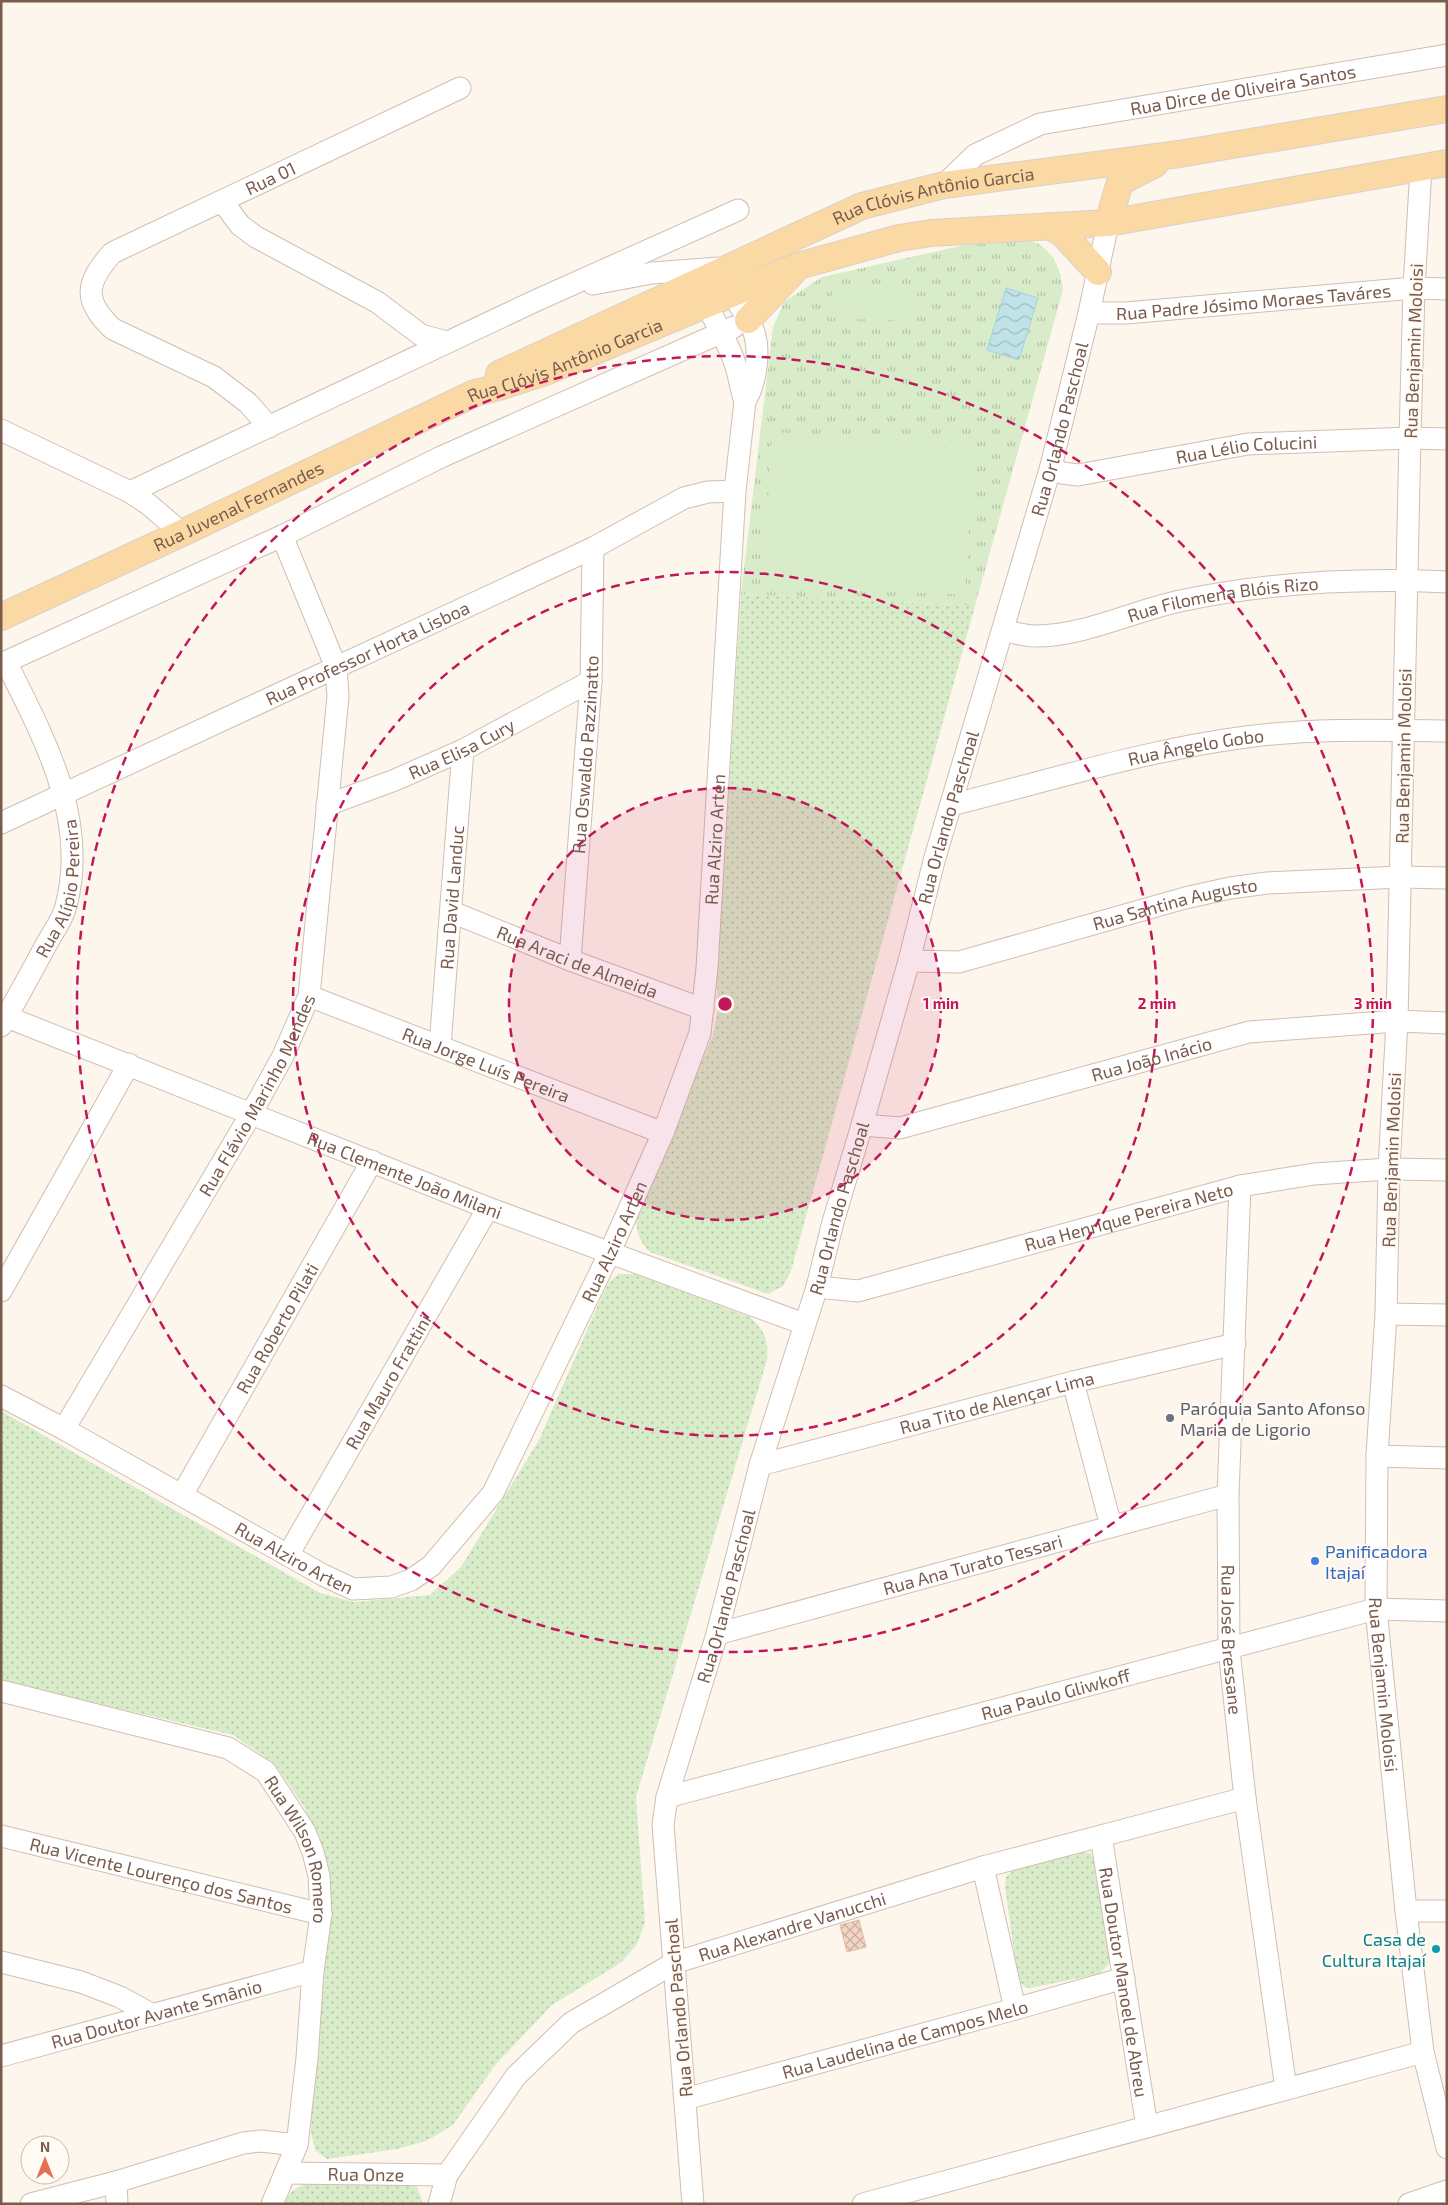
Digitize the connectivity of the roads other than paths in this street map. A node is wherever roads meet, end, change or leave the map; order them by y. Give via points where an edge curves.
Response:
1 (1447, 55) edge
2 (460, 88) dead end
3 (1447, 109) edge
4 (1179, 154) junction
5 (1447, 163) edge
6 (1421, 167) junction
7 (944, 185) junction
8 (222, 201) junction
9 (738, 210) dead end
10 (1108, 223) junction
11 (1049, 226) junction
12 (798, 266) junction
13 (1098, 272) junction
14 (719, 286) junction
15 (1414, 288) junction
16 (1447, 289) edge
17 (535, 301) junction
18 (1089, 313) junction
19 (748, 320) junction
20 (721, 332) junction
21 (447, 342) junction
22 (475, 393) junction
23 (744, 401) junction
24 (269, 427) junction
25 (1, 430) edge
26 (1410, 438) junction
27 (1447, 439) edge
28 (1051, 466) junction
29 (735, 491) junction
30 (130, 492) junction
31 (182, 533) junction
32 (282, 536) junction
33 (593, 548) junction
34 (1407, 580) junction
35 (1447, 582) edge
36 (1, 617) edge
37 (1003, 630) junction
38 (3, 663) edge
39 (336, 668) junction
40 (592, 681) junction
41 (1404, 730) junction
42 (1447, 732) edge
43 (463, 750) junction
44 (64, 793) junction
45 (327, 805) junction
46 (951, 805) junction
47 (1, 823) edge
48 (1401, 877) junction
49 (1447, 878) edge
50 (452, 912) junction
51 (570, 960) junction
52 (909, 961) junction
53 (309, 996) junction
54 (703, 1009) junction
55 (1397, 1021) junction
56 (4, 1022) edge
57 (1447, 1022) edge
58 (440, 1046) junction
59 (128, 1064) junction
60 (252, 1114) junction
61 (862, 1125) junction
62 (663, 1133) junction
63 (372, 1161) junction
64 (1388, 1168) junction
65 (1447, 1170) edge
66 (1240, 1186) junction
67 (488, 1208) junction
68 (610, 1254) junction
69 (817, 1287) junction
70 (1, 1291) edge
71 (1386, 1314) junction
72 (1447, 1315) edge
73 (804, 1324) junction
74 (1235, 1344) junction
75 (1073, 1382) junction
76 (1, 1396) edge
77 (64, 1429) junction
78 (1378, 1456) junction
79 (1447, 1458) edge
80 (760, 1465) junction
81 (182, 1495) junction
82 (1228, 1495) junction
83 (1111, 1526) junction
84 (288, 1555) junction
85 (1376, 1609) junction
86 (1447, 1612) edge
87 (717, 1634) junction
88 (1229, 1649) junction
89 (1, 1691) edge
90 (667, 1797) junction
91 (1245, 1798) junction
92 (1, 1836) edge
93 (1101, 1836) junction
94 (984, 1867) junction
95 (1447, 1911) edge
96 (1406, 1912) junction
97 (321, 1914) junction
98 (1, 1962) edge
99 (674, 1963) junction
100 (313, 1971) junction
101 (1124, 1978) junction
102 (1015, 2010) junction
103 (153, 2015) junction
104 (1423, 2052) junction
105 (1, 2056) edge
106 (1286, 2089) junction
107 (685, 2099) junction
108 (1146, 2127) junction
109 (297, 2145) junction
110 (1447, 2148) edge
111 (285, 2173) junction
112 (447, 2174) junction
113 (116, 2182) junction
114 (1447, 2191) edge
115 (900, 2199) edge
116 (31, 2204) edge
117 (118, 2204) edge
118 (272, 2204) edge
119 (439, 2204) edge
120 (692, 2204) edge
121 (863, 2204) edge
122 (1408, 2204) edge

1 - 7 street, Rua Dirce de Oliveira Santos via 1040,124 976,155
2 - 8 street, Rua 01
3 - 4 main road, Rua Clóvis Antônio Garcia
4 - 7 main road, Rua Clóvis Antônio Garcia
4 - 10 main road via 1120,182
5 - 6 main road, Rua Clóvis Antônio Garcia
6 - 10 main road, Rua Clóvis Antônio Garcia
6 - 15 street, Rua Benjamin Moloisi
7 - 14 main road, Rua Clóvis Antônio Garcia via 862,206
8 - 21 street via 240,225 256,237 378,302 422,335
8 - 24 street, Rua 01 via 112,253 92,282 94,307 113,329 214,377 248,404
9 - 17 street
10 - 11 main road, Rua Clóvis Antônio Garcia
10 - 13 street, Rua Orlando Paschoal
11 - 12 main road, Rua Clóvis Antônio Garcia via 899,238
11 - 13 main road via 1062,233
12 - 14 main road, Rua Clóvis Antônio Garcia
12 - 19 main road
13 - 18 street, Rua Orlando Paschoal
14 - 17 street via 652,273 565,289
14 - 19 street, Rua Alziro Arten
14 - 20 street, Rua Alziro Arten
14 - 22 main road, Rua Clóvis Antônio Garcia via 545,372
14 - 22 main road, Rua Clóvis Antônio Garcia via 680,289 495,376
15 - 16 street, Rua Padre Jósimo Moraes Taváres
15 - 18 street, Rua Padre Jósimo Moraes Taváres via 1126,313
15 - 26 street, Rua Benjamin Moloisi
17 - 21 street
18 - 28 street, Rua Orlando Paschoal
19 - 20 street
19 - 23 street, Rua Alziro Arten via 755,336 756,374 752,390
20 - 23 street, Rua Alziro Arten via 737,370
20 - 32 street via 441,457
21 - 24 street
22 - 31 main road, Rua Juvenal Fernandes
23 - 29 street, Rua Alziro Arten
24 - 30 street
25 - 30 street
26 - 27 street, Rua Lélio Colucini
26 - 28 street, Rua Lélio Colucini via 1248,444 1078,475 1062,473
26 - 34 street, Rua Benjamin Moloisi
28 - 37 street, Rua Orlando Paschoal
29 - 33 street, Rua Professor Horta Lisboa via 708,492 684,498
29 - 54 street, Rua Alziro Arten
30 - 31 street
31 - 36 main road, Rua Juvenal Fernandes
32 - 38 street
32 - 39 street, Rua Flávio Marinho Mendes
33 - 39 street, Rua Professor Horta Lisboa
33 - 40 street, Rua Oswaldo Pazzinatto
34 - 35 street, Rua Filomena Blóis Rizo
34 - 37 street, Rua Filomena Blóis Rizo via 1257,587 1178,601 1061,633 1036,636
34 - 41 street, Rua Benjamin Moloisi
37 - 46 street, Rua Orlando Paschoal
38 - 44 street, Rua Alípio Pereira via 39,728
39 - 44 street, Rua Professor Horta Lisboa
39 - 45 street, Rua Flávio Marinho Mendes via 338,696
40 - 43 street, Rua Elisa Cury
40 - 51 street, Rua Oswaldo Pazzinatto
41 - 42 street, Rua Ângelo Gobo
41 - 46 street, Rua Ângelo Gobo via 1328,730 1200,744
41 - 48 street, Rua Benjamin Moloisi
43 - 45 street, Rua Elisa Cury via 396,780
43 - 50 street, Rua David Landuc
44 - 47 street, Rua Professor Horta Lisboa
44 - 56 street, Rua Alípio Pereira via 73,835 72,872 66,908
45 - 53 street, Rua Flávio Marinho Mendes
46 - 52 street, Rua Orlando Paschoal
48 - 49 street, Rua Santina Augusto
48 - 52 street, Rua Santina Augusto via 1267,883 1230,888 959,962
48 - 55 street, Rua Benjamin Moloisi
50 - 51 street, Rua Araci de Almeida
50 - 58 street, Rua David Landuc
51 - 54 street, Rua Araci de Almeida
52 - 61 street, Rua Orlando Paschoal
53 - 58 street, Rua Jorge Luís Pereira
53 - 60 street, Rua Flávio Marinho Mendes via 283,1056
54 - 62 street, Rua Alziro Arten via 700,1033
55 - 57 street, Rua João Inácio
55 - 61 street, Rua João Inácio via 1249,1032 900,1128
55 - 64 street, Rua Benjamin Moloisi
56 - 59 street, Rua Clemente João Milani
58 - 62 street, Rua Jorge Luís Pereira
59 - 60 street, Rua Clemente João Milani
59 - 70 street
60 - 63 street, Rua Clemente João Milani
60 - 77 street, Rua Flávio Marinho Mendes
61 - 69 street, Rua Orlando Paschoal
62 - 68 street, Rua Alziro Arten
63 - 67 street, Rua Clemente João Milani
63 - 81 street, Rua Roberto Pilati
64 - 65 street, Rua Henrique Pereira Neto
64 - 66 street, Rua Henrique Pereira Neto via 1314,1174
64 - 71 street, Rua Benjamin Moloisi
66 - 69 street, Rua Henrique Pereira Neto via 858,1291
66 - 74 street, Rua José Bressane
67 - 68 street, Rua Clemente João Milani
67 - 84 street, Rua Mauro Frattini
68 - 73 street, Rua Clemente João Milani
68 - 84 street, Rua Alziro Arten via 493,1493 431,1566 412,1580 391,1587 353,1589
69 - 73 street, Rua Orlando Paschoal
71 - 72 street
71 - 78 street, Rua Benjamin Moloisi
73 - 80 street, Rua Orlando Paschoal
74 - 75 street, Rua Tito de Alençar Lima
74 - 82 street, Rua José Bressane
75 - 80 street, Rua Tito de Alençar Lima
75 - 83 street
76 - 77 street, Rua Alziro Arten
77 - 81 street, Rua Alziro Arten
78 - 79 street
78 - 85 street, Rua Benjamin Moloisi
80 - 87 street, Rua Orlando Paschoal
81 - 84 street, Rua Alziro Arten
82 - 83 street, Rua Ana Turato Tessari
82 - 88 street, Rua José Bressane
83 - 87 street, Rua Ana Turato Tessari
85 - 86 street, Rua Paulo Gliwkoff
85 - 88 street, Rua Paulo Gliwkoff
85 - 96 street, Rua Benjamin Moloisi
87 - 90 street, Rua Orlando Paschoal
88 - 90 street, Rua Paulo Gliwkoff
88 - 91 street, Rua José Bressane
89 - 97 street, Rua Wilson Romero via 228,1748 266,1772 295,1815 314,1852
90 - 99 street, Rua Orlando Paschoal via 663,1825
91 - 93 street, Rua Alexandre Vanucchi
91 - 106 street, Rua José Bressane
92 - 97 street, Rua Vicente Lourenço dos Santos
93 - 94 street, Rua Alexandre Vanucchi
93 - 101 street, Rua Doutor Manoel de Abreu
94 - 99 street, Rua Alexandre Vanucchi
94 - 102 street
95 - 96 street
96 - 104 street, Rua Benjamin Moloisi
97 - 100 street, Rua Wilson Romero
98 - 103 street via 82,1982
99 - 107 street, Rua Orlando Paschoal
99 - 112 street, Rua Alexandre Vanucchi via 571,2023 516,2076
100 - 103 street, Rua Doutor Avante Smânio
100 - 109 street, Rua Wilson Romero
101 - 102 street, Rua Laudelina de Campos Melo
101 - 108 street, Rua Doutor Manoel de Abreu
102 - 107 street, Rua Laudelina de Campos Melo
103 - 105 street, Rua Doutor Avante Smânio
104 - 106 street
104 - 110 street, Rua Benjamin Moloisi
106 - 108 street
107 - 120 street, Rua Orlando Paschoal
108 - 115 street
109 - 111 street, Rua Wilson Romero
109 - 113 street via 243,2142
111 - 112 street, Rua Onze
111 - 118 street, Rua Wilson Romero
112 - 119 street, Rua Alexandre Vanucchi
113 - 116 street
113 - 117 street
114 - 122 street
115 - 121 street

